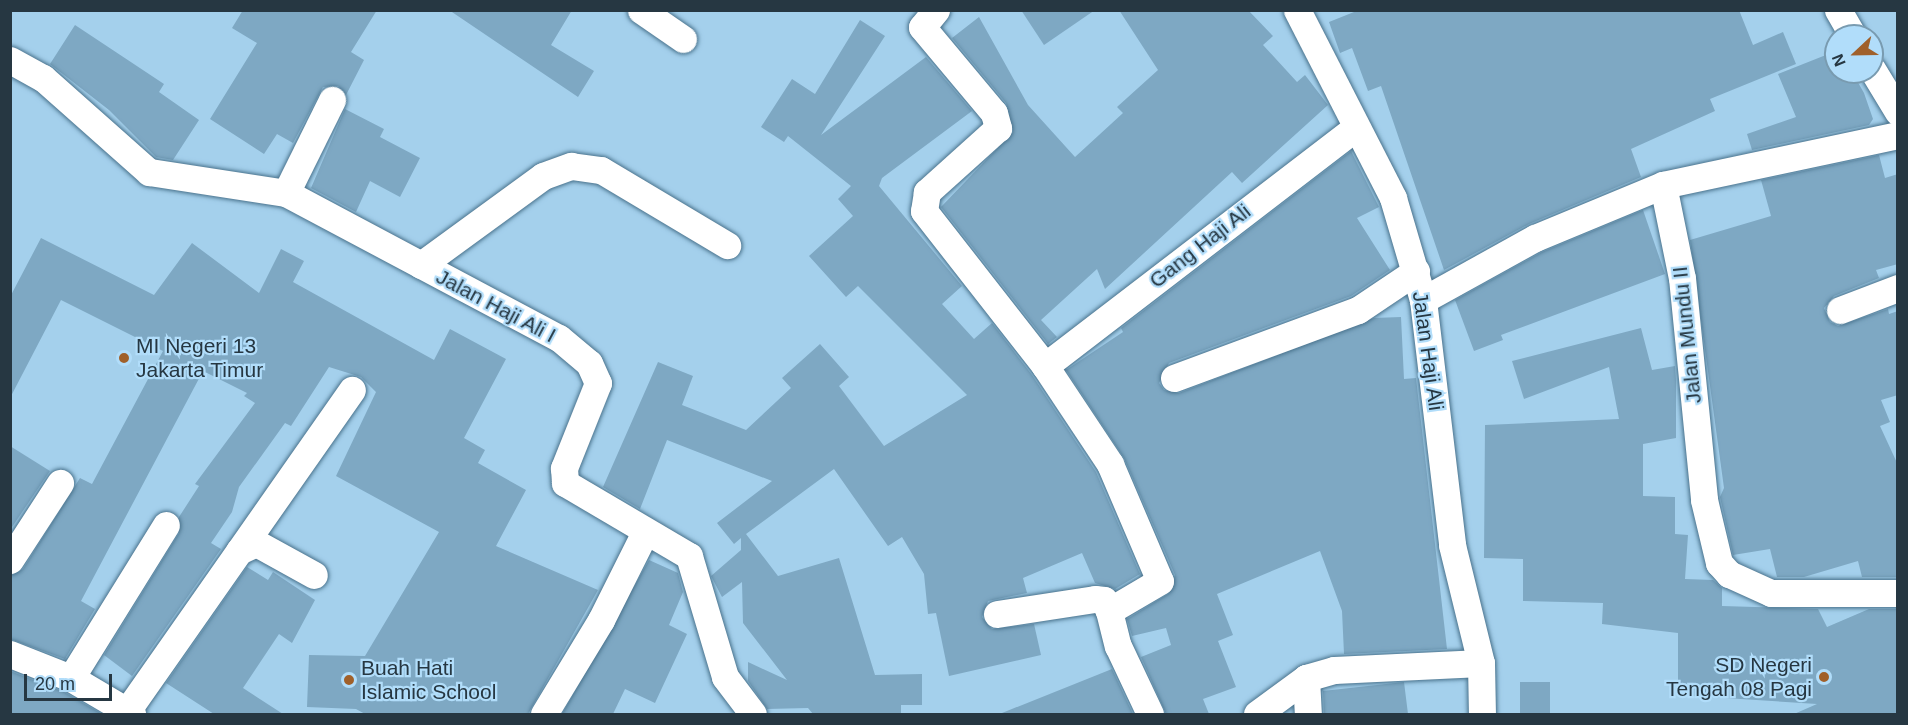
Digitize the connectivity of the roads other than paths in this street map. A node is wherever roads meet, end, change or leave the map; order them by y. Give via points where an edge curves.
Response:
1 (641, 10) edge
2 (1296, 10) edge
3 (1838, 10) edge
4 (929, 19) edge
5 (1846, 24) edge
6 (683, 39) dead end
7 (10, 60) edge
8 (1881, 84) edge
9 (332, 100) dead end
10 (1898, 112) edge
11 (1356, 127) junction
12 (1898, 135) edge
13 (1663, 185) junction
14 (286, 193) junction
15 (727, 245) dead end
16 (421, 265) junction
17 (1416, 271) junction
18 (1898, 288) edge
19 (1423, 300) junction
20 (1840, 310) dead end
21 (1045, 366) junction
22 (1174, 378) dead end
23 (352, 390) dead end
24 (60, 483) dead end
25 (166, 525) dead end
26 (645, 532) junction
27 (239, 551) junction
28 (10, 560) edge
29 (314, 575) dead end
30 (1898, 593) edge
31 (1109, 611) junction
32 (997, 614) dead end
33 (10, 654) edge
34 (1481, 663) junction
35 (71, 678) junction
36 (1306, 678) junction
37 (130, 713) edge
38 (544, 714) edge
39 (753, 714) edge
40 (1150, 714) edge
41 (1257, 714) edge
42 (1308, 714) edge
43 (1482, 714) edge

1 - 6 street
2 - 11 street, Jalan Haji Ali
3 - 5 street
4 - 21 street via 994,113 998,128 927,192 924,211
7 - 14 street, Jalan Haji Ali I via 43,78 149,172
8 - 10 street
9 - 14 street
11 - 17 street, Jalan Haji Ali via 1393,198
11 - 21 street, Gang Haji Ali
12 - 13 street
13 - 19 street via 1535,238
13 - 30 street, Jalan Mundu II via 1682,278 1704,500 1719,563 1729,574 1771,593
14 - 16 street, Jalan Haji Ali I
15 - 16 street via 601,170 571,166 543,176
16 - 26 street, Jalan Haji Ali I via 559,338 589,363 598,383 564,468 565,483
17 - 19 street, Jalan Haji Ali
17 - 22 street via 1358,310
18 - 20 street
19 - 34 street, Jalan Haji Ali via 1452,545
21 - 31 street via 1110,464 1158,571 1157,587
23 - 27 street
24 - 28 street
25 - 35 street
26 - 38 street via 602,620
26 - 39 street, Jalan Haji Ali I via 689,556 697,569 725,677
27 - 29 street via 256,543
27 - 37 street
31 - 32 street via 1104,600 1095,598
31 - 40 street via 1118,646
33 - 35 street
34 - 36 street via 1360,666
34 - 43 street, Jalan Haji Ali
35 - 37 street
36 - 41 street
36 - 42 street

